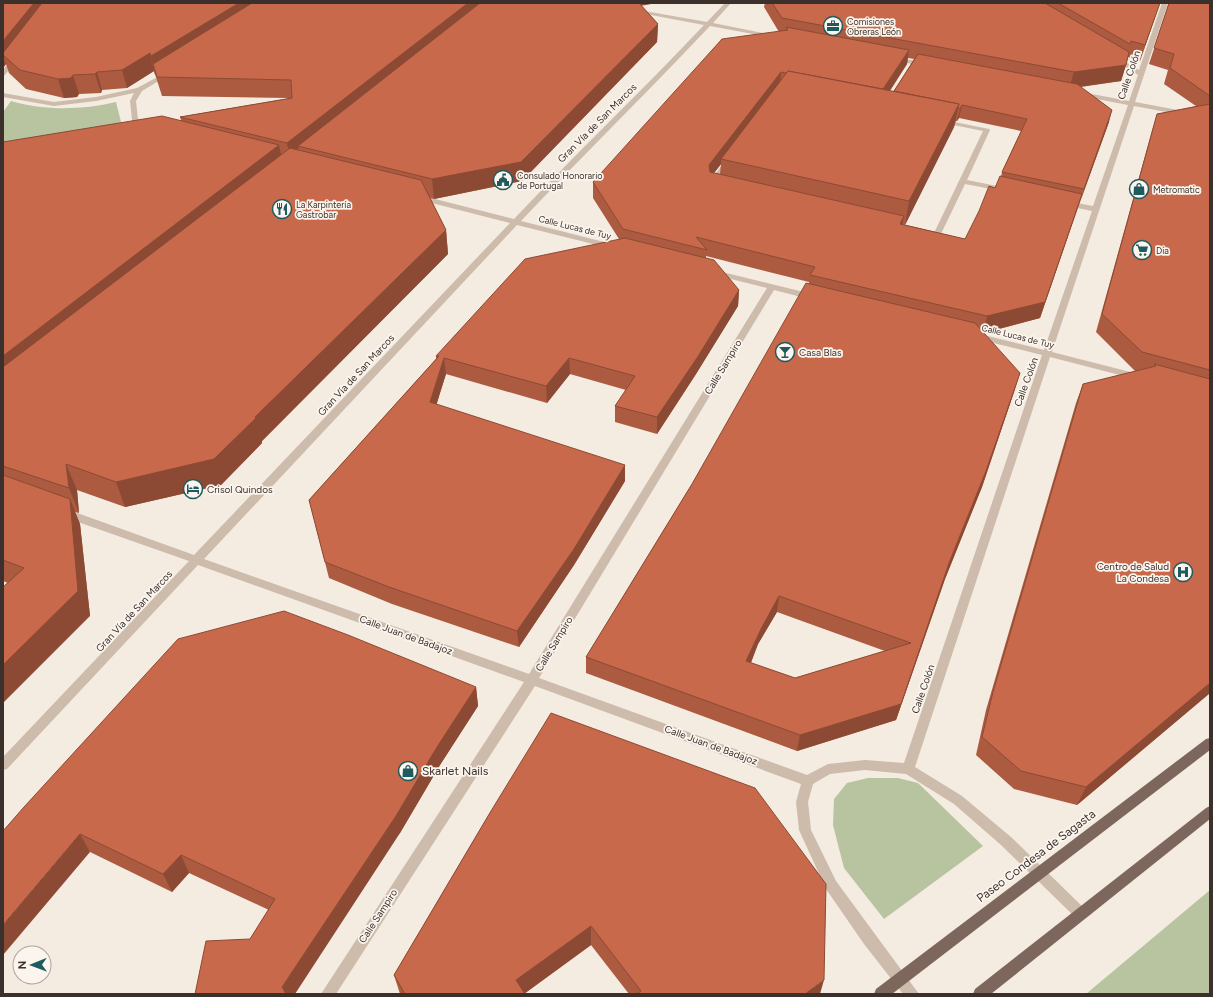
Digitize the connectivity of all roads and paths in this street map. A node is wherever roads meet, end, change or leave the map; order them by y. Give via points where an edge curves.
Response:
1 (728, 3) edge
2 (1165, 3) edge
3 (629, 9) edge
4 (708, 24) junction
5 (782, 38) edge
6 (21, 50) edge
7 (1106, 53) edge
8 (890, 58) edge
9 (912, 62) junction
10 (936, 66) edge
11 (174, 69) edge
12 (907, 71) edge
13 (3, 74) edge
14 (1141, 74) junction
15 (139, 90) junction
16 (1076, 93) edge
17 (3, 95) edge
18 (1131, 103) junction
19 (1210, 118) edge
20 (135, 130) edge
21 (962, 181) junction
22 (1016, 192) edge
23 (409, 195) edge
24 (1055, 200) edge
25 (1095, 209) junction
26 (517, 222) junction
27 (619, 248) edge
28 (703, 269) edge
29 (772, 287) junction
30 (818, 298) edge
31 (965, 333) edge
32 (1048, 353) junction
33 (1148, 379) edge
34 (54, 509) edge
35 (197, 560) junction
36 (532, 680) junction
37 (1210, 743) edge
38 (3, 765) edge
39 (908, 769) junction
40 (808, 781) junction
41 (1210, 812) edge
42 (1038, 872) junction
43 (1081, 914) junction
44 (899, 980) junction
45 (328, 994) edge
46 (881, 994) edge
47 (912, 994) edge
48 (980, 994) edge

1 - 4 street, Gran Vía de San Marcos
2 - 14 street, Calle Colón
3 - 4 street
4 - 5 street
4 - 26 street, Gran Vía de San Marcos
6 - 13 street
7 - 14 street
8 - 9 street
9 - 10 street
9 - 12 street
11 - 15 street
14 - 18 street, Calle Colón
15 - 17 street via 54,104
15 - 20 street via 133,101
16 - 18 street
18 - 19 street
18 - 25 street, Calle Colón
21 - 21 street via 987,130 885,106 783,89 712,184 936,236
21 - 22 street
23 - 26 street, Calle Lucas de Tuy
24 - 25 street
25 - 32 street, Calle Colón
26 - 27 street, Calle Lucas de Tuy
26 - 35 street, Gran Vía de San Marcos
28 - 29 street
29 - 30 street
29 - 36 street, Calle Sampiro
31 - 32 street, Calle Lucas de Tuy
32 - 33 street, Calle Lucas de Tuy
32 - 39 street, Calle Colón
34 - 35 street, Calle Juan de Badajoz
35 - 36 street, Calle Juan de Badajoz
35 - 38 street, Gran Vía de San Marcos
36 - 40 street, Calle Juan de Badajoz
36 - 45 street, Calle Sampiro
37 - 42 main road, Paseo Condesa de Sagasta
39 - 40 street via 865,765 828,769
39 - 42 street via 958,800
40 - 44 street via 802,802 805,830 831,885
41 - 43 main road
42 - 43 street
42 - 44 main road, Paseo Condesa de Sagasta
43 - 48 main road
44 - 46 main road, Paseo Condesa de Sagasta
44 - 47 street

